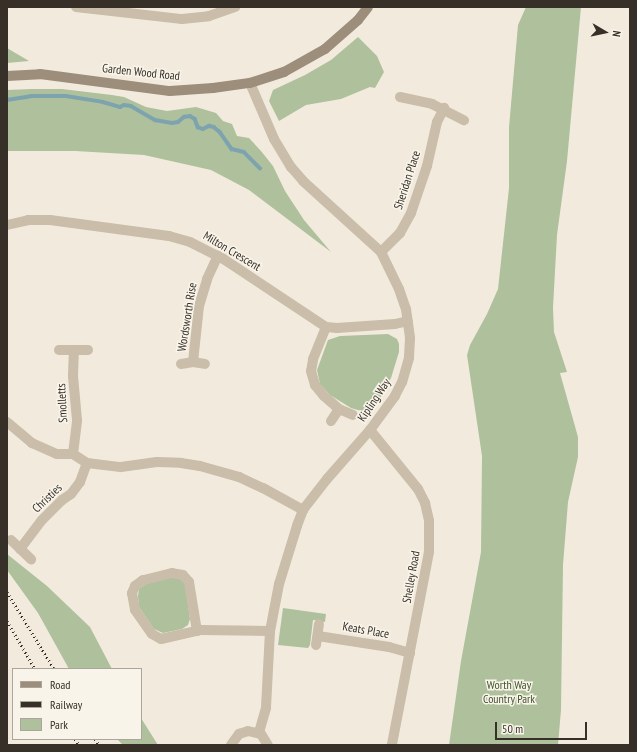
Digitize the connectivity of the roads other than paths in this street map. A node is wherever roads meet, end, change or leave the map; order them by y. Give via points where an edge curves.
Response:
1 (76, 7) edge
2 (235, 7) edge
3 (368, 7) edge
4 (7, 76) edge
5 (250, 83) junction
6 (400, 97) dead end
7 (444, 108) junction
8 (464, 120) dead end
9 (7, 225) edge
10 (381, 252) junction
11 (218, 255) junction
12 (408, 321) junction
13 (326, 327) junction
14 (59, 350) dead end
15 (74, 350) junction
16 (88, 350) dead end
17 (193, 362) junction
18 (181, 364) dead end
19 (205, 364) dead end
20 (339, 409) junction
21 (354, 415) dead end
22 (331, 421) dead end
23 (7, 422) edge
24 (370, 430) junction
25 (73, 454) junction
26 (87, 463) junction
27 (303, 510) junction
28 (11, 540) dead end
29 (20, 549) junction
30 (31, 559) dead end
31 (319, 624) dead end
32 (270, 630) junction
33 (197, 631) junction
34 (410, 653) junction
35 (259, 733) junction
36 (231, 745) edge
37 (268, 745) edge
38 (392, 745) edge

1 - 2 street via 182,19 209,16
3 - 5 street, Garden Wood Road via 358,20 326,48 284,72
4 - 5 street, Garden Wood Road via 40,74 170,90
5 - 10 street, Kipling Way via 274,139 291,167
6 - 7 street
7 - 8 street
7 - 10 street, Sheridan Place via 437,122 427,166 411,213 400,233
9 - 11 street, Milton Crescent via 28,220 50,220 148,232 190,242
10 - 12 street, Kipling Way via 399,289
11 - 13 street, Milton Crescent
11 - 17 street, Wordsworth Rise via 199,306
12 - 13 street via 395,324
12 - 24 street, Kipling Way via 409,358 402,382
13 - 20 street via 311,371 315,385
14 - 15 street
15 - 16 street
15 - 25 street, Smolletts via 73,376 78,420
17 - 18 street
17 - 19 street
20 - 21 street
20 - 22 street
23 - 25 street via 20,435 39,447 57,454
24 - 27 street, Kipling Way
24 - 34 street, Shelley Road via 418,489 429,521 429,552
25 - 26 street
26 - 27 street via 122,467 157,462 200,466 239,477
26 - 29 street, Christies via 80,482 71,494 42,520
27 - 32 street, Kipling Way via 279,584
28 - 29 street
29 - 30 street
31 - 34 street, Keats Place via 317,640 389,647
32 - 33 street
32 - 35 street, Kipling Way via 266,708
33 - 33 street via 189,582 183,575 172,572 143,580 135,586 132,593 133,605 152,634 162,639
34 - 38 street, Shelley Road
35 - 36 street via 243,732
35 - 37 street

